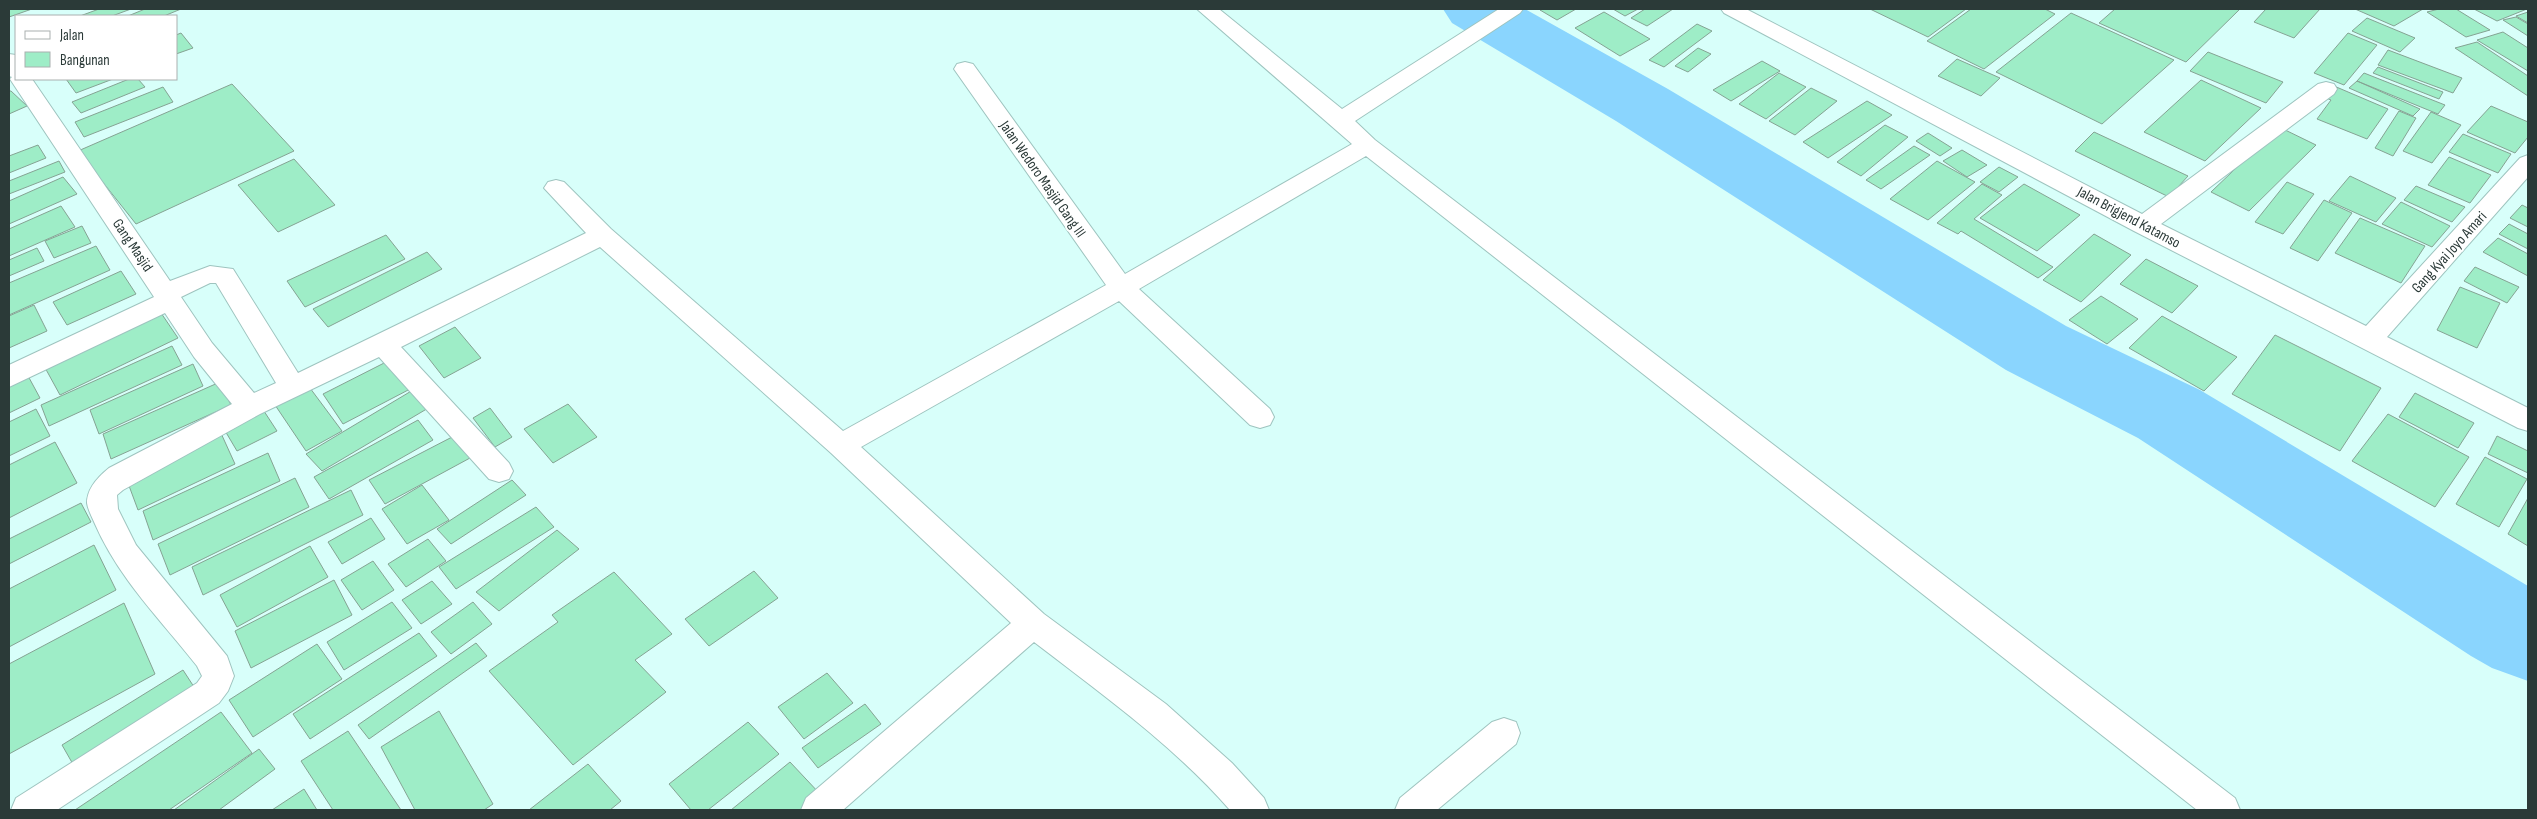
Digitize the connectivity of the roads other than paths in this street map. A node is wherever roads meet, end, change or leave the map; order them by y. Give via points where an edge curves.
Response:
1 (1206, 9) edge
2 (1513, 9) edge
3 (1731, 9) edge
4 (965, 70) dead end
5 (23, 80) edge
6 (2326, 89) dead end
7 (1341, 120) junction
8 (1367, 146) junction
9 (2528, 164) edge
10 (556, 188) dead end
11 (2143, 225) junction
12 (602, 234) junction
13 (1120, 288) junction
14 (168, 297) junction
15 (2369, 340) junction
16 (383, 344) junction
17 (9, 377) edge
18 (293, 387) junction
19 (250, 407) junction
20 (1260, 417) dead end
21 (2528, 420) edge
22 (841, 445) junction
23 (499, 471) dead end
24 (1033, 624) junction
25 (1504, 733) dead end
26 (28, 810) edge
27 (818, 810) edge
28 (1252, 810) edge
29 (1412, 810) edge
30 (2222, 810) edge

1 - 7 street
2 - 7 street
3 - 11 street, Jalan Brigjend Katamso
4 - 13 street, Jalan Wedoro Masjid Gang III
5 - 14 street, Gang Masjid
6 - 11 street
7 - 8 street
8 - 13 street
8 - 30 street
9 - 15 street, Gang Kyai Joyo Amari
10 - 12 street
11 - 15 street, Jalan Brigjend Katamso
12 - 16 street
12 - 22 street
13 - 20 street, Jalan Wedoro Masjid Gang III
13 - 22 street
14 - 17 street
14 - 18 street via 208,275 224,275
14 - 19 street, Gang Masjid via 203,350
15 - 21 street, Jalan Brigjend Katamso
16 - 18 street
16 - 23 street
18 - 19 street
19 - 26 street via 119,476 105,490 101,504 112,533 146,585 187,629 218,670 216,683 208,692
22 - 24 street
24 - 27 street
24 - 28 street via 1154,714 1220,774
25 - 29 street

